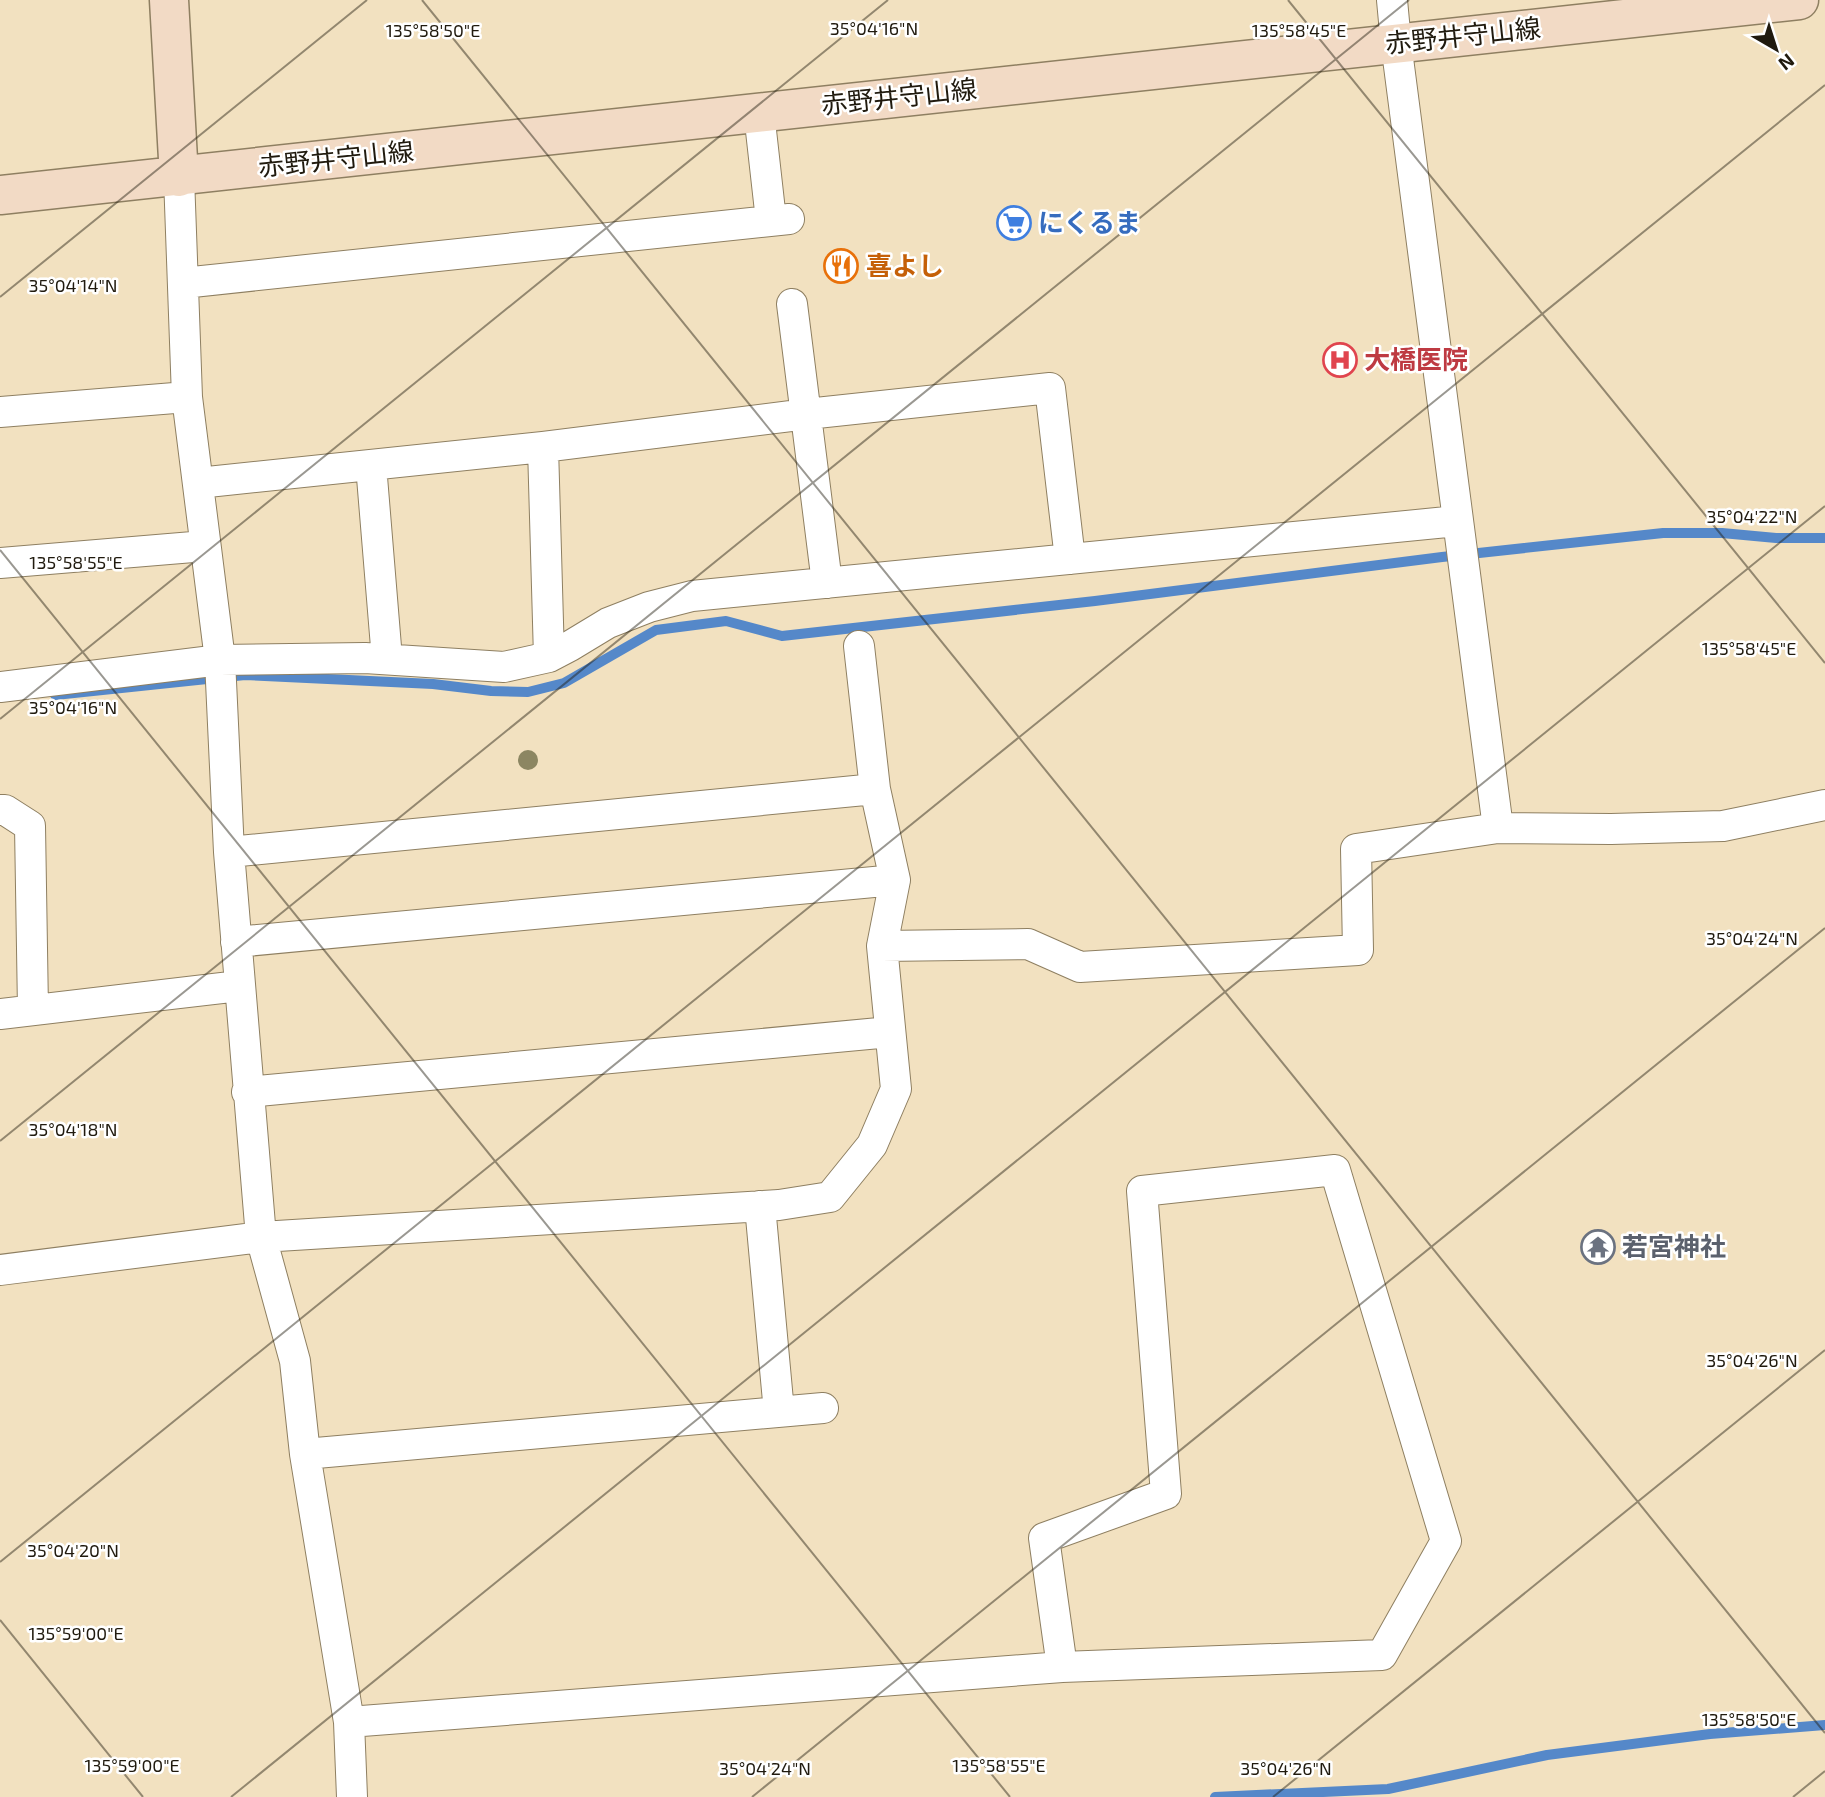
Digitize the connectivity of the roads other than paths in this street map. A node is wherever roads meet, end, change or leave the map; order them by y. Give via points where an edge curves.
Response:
1 (169, 0) edge
2 (1392, 0) edge
3 (1799, 0) edge
4 (1396, 43) junction
5 (759, 113) junction
6 (178, 177) junction
7 (0, 195) edge
8 (183, 283) junction
9 (792, 304) dead end
10 (187, 397) junction
11 (0, 412) edge
12 (807, 414) junction
13 (543, 447) junction
14 (371, 465) junction
15 (198, 483) junction
16 (1457, 521) junction
17 (205, 546) junction
18 (1070, 559) junction
19 (0, 563) edge
20 (827, 583) junction
21 (859, 646) dead end
22 (548, 657) junction
23 (387, 659) junction
24 (220, 660) junction
25 (0, 687) edge
26 (875, 789) junction
27 (1825, 804) edge
28 (0, 810) edge
29 (1498, 828) junction
30 (229, 852) junction
31 (895, 880) junction
32 (236, 942) junction
33 (882, 946) junction
34 (239, 986) junction
35 (33, 1010) junction
36 (0, 1014) edge
37 (890, 1032) junction
38 (247, 1092) junction
39 (760, 1206) junction
40 (261, 1237) junction
41 (0, 1270) edge
42 (823, 1408) dead end
43 (779, 1412) junction
44 (306, 1454) junction
45 (1062, 1667) junction
46 (349, 1722) junction
47 (352, 1797) edge

1 - 6 main road
2 - 4 street
3 - 4 main road, 赤野井守山線
4 - 5 main road, 赤野井守山線
4 - 16 street
5 - 6 main road, 赤野井守山線
5 - 8 street via 780,219
6 - 7 main road, 赤野井守山線
6 - 8 street
8 - 10 street
9 - 12 street
10 - 11 street
10 - 15 street
12 - 13 street
12 - 18 street via 1050,388
12 - 20 street
13 - 14 street
13 - 22 street
14 - 15 street
14 - 23 street
15 - 17 street
16 - 18 street
16 - 29 street
17 - 19 street
17 - 24 street
18 - 20 street
20 - 22 street via 692,596 649,607 608,623
21 - 26 street
22 - 23 street via 504,667
23 - 24 street
24 - 25 street
24 - 30 street
26 - 30 street
26 - 31 street
27 - 29 street via 1723,826
28 - 35 street via 30,827
29 - 33 street via 1356,849 1358,950 1080,967 1028,944
30 - 32 street
31 - 32 street
31 - 33 street
32 - 34 street
33 - 37 street
34 - 35 street
34 - 38 street
35 - 36 street
37 - 38 street
37 - 39 street via 896,1089 872,1145 830,1197
38 - 40 street
39 - 40 street
39 - 43 street
40 - 41 street
40 - 44 street via 295,1361
42 - 43 street
43 - 44 street
44 - 46 street
45 - 45 street via 1382,1655 1446,1541 1335,1170 1142,1191 1166,1494 1044,1538
45 - 46 street
46 - 47 street

